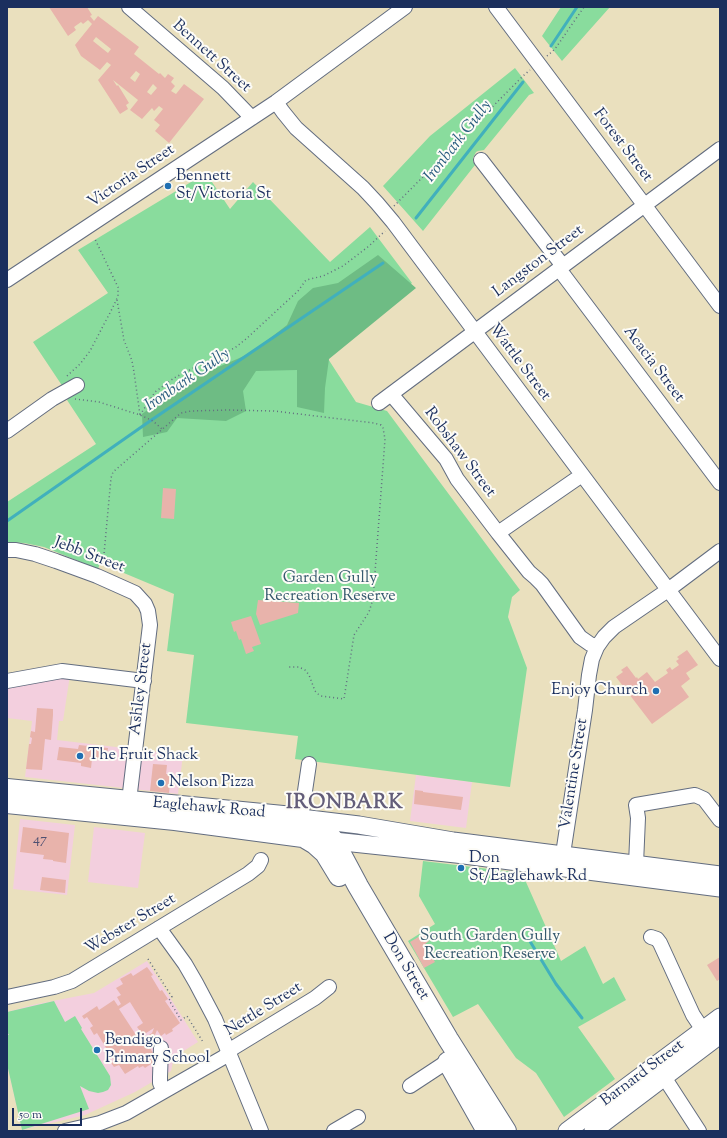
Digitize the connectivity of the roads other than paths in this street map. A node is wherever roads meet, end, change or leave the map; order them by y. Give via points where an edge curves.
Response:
1 (129, 7) edge
2 (405, 7) edge
3 (496, 7) edge
4 (276, 102) junction
5 (252, 118) junction
6 (720, 149) edge
7 (481, 160) dead end
8 (645, 204) junction
9 (561, 267) junction
10 (7, 280) edge
11 (720, 306) edge
12 (474, 332) junction
13 (72, 382) road end
14 (391, 394) junction
15 (379, 403) dead end
16 (7, 431) edge
17 (582, 475) junction
18 (720, 483) edge
19 (498, 533) junction
20 (7, 550) edge
21 (720, 551) edge
22 (668, 590) junction
23 (148, 611) joint
24 (597, 647) junction
25 (720, 659) edge
26 (7, 681) edge
27 (144, 681) junction
28 (309, 764) dead end
29 (7, 789) edge
30 (7, 803) edge
31 (129, 808) junction
32 (297, 817) junction
33 (720, 820) edge
34 (369, 827) junction
35 (305, 838) junction
36 (334, 841) junction
37 (376, 846) junction
38 (261, 860) dead end
39 (562, 861) junction
40 (636, 864) junction
41 (720, 875) edge
42 (720, 888) edge
43 (159, 928) junction
44 (652, 938) dead end
45 (329, 986) dead end
46 (7, 997) edge
47 (720, 1017) edge
48 (703, 1030) junction
49 (720, 1035) edge
50 (161, 1048) dead end
51 (229, 1053) junction
52 (448, 1061) junction
53 (659, 1071) junction
54 (410, 1086) dead end
55 (164, 1091) junction
56 (358, 1117) dead end
57 (594, 1130) edge
58 (65, 1131) edge
59 (261, 1131) edge
60 (334, 1131) edge
61 (487, 1131) edge
62 (506, 1131) edge
63 (567, 1131) edge
64 (699, 1131) edge

1 - 5 street, Bennett Street via 223,88
2 - 4 street, Victoria Street
3 - 8 street, Forest Street
4 - 5 street, Victoria Street
4 - 12 street, Wattle Street via 296,128 377,203
5 - 10 street, Victoria Street
6 - 8 street, Langston Street
7 - 9 street, Acacia Street
8 - 9 street, Langston Street
8 - 11 street, Forest Street
9 - 12 street, Langston Street
9 - 18 street, Acacia Street
12 - 14 street, Langston Street
12 - 17 street, Wattle Street
13 - 16 street via 61,394
14 - 15 street, Langston Street
14 - 19 street, Robshaw Street via 446,459 457,479
17 - 19 street
17 - 22 street, Wattle Street
19 - 24 street, Robshaw Street via 529,572 542,584 580,637
20 - 23 street, Jebb Street via 26,552 56,561 128,590 140,598
21 - 22 street, Valentine Street
22 - 24 street, Valentine Street via 614,627
22 - 25 street, Wattle Street
23 - 27 street, Ashley Street via 150,624
24 - 39 street, Valentine Street via 588,675
26 - 27 street via 62,671
27 - 31 street, Ashley Street
28 - 32 street
29 - 31 highway, Eaglehawk Road
30 - 31 highway, Eaglehawk Road
31 - 32 highway, Eaglehawk Road
31 - 35 highway, Eaglehawk Road via 175,820
32 - 34 main road, Eaglehawk Road
32 - 36 highway, Don Street via 324,831
33 - 40 street via 704,799 695,795 636,806
34 - 37 main road via 369,834
34 - 39 main road, Eaglehawk Road
35 - 36 highway, Eaglehawk Road
35 - 52 highway, Don Street via 321,849 329,859
36 - 37 main road, Eaglehawk Road
36 - 62 highway, Don Street via 448,1039
37 - 39 main road, Eaglehawk Road
38 - 43 street, Webster Street via 248,874
39 - 40 main road, Eaglehawk Road
39 - 42 main road, Eaglehawk Road
40 - 41 main road, Eaglehawk Road
43 - 46 street, Webster Street via 68,983
43 - 51 street via 196,983
44 - 48 street via 657,938 660,943
45 - 51 street, Nettle Street via 315,998 233,1048
47 - 48 main road, Barnard Street
48 - 53 main road, Barnard Street
49 - 53 main road, Barnard Street
50 - 55 street via 160,1083
51 - 55 street, Nettle Street
51 - 59 street
52 - 54 street
52 - 61 highway, Don Street
53 - 57 main road, Barnard Street
53 - 63 main road, Barnard Street
53 - 64 street
55 - 58 street, Nettle Street via 126,1113 100,1123
56 - 60 street

